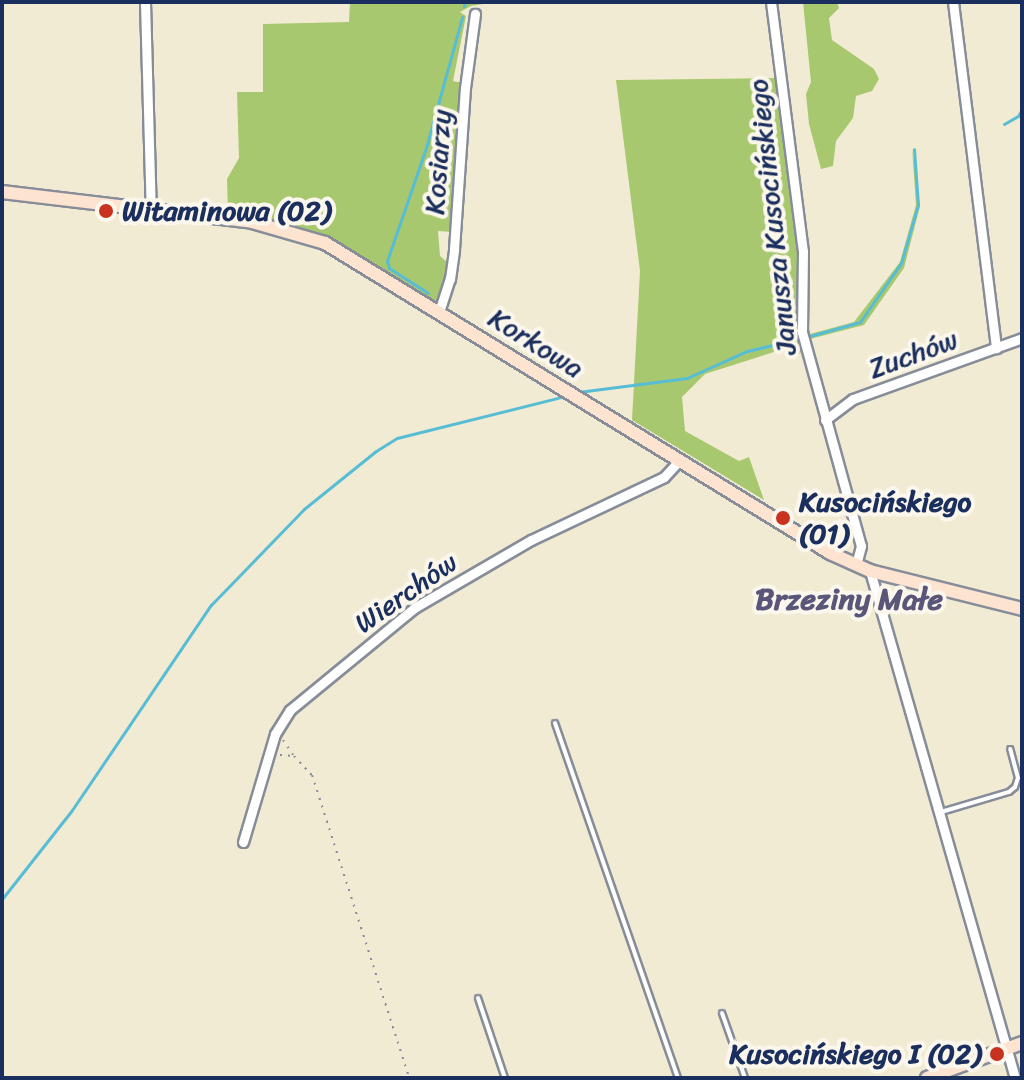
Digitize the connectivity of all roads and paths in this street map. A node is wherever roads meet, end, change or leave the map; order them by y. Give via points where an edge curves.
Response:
1 (145, 2) edge
2 (771, 2) edge
3 (953, 2) edge
4 (475, 14) dead end
5 (2, 192) edge
6 (151, 211) junction
7 (439, 312) junction
8 (1022, 338) edge
9 (996, 348) junction
10 (825, 420) junction
11 (680, 460) junction
12 (856, 565) junction
13 (870, 571) junction
14 (1022, 609) edge
15 (282, 722) junction
16 (555, 723) dead end
17 (1010, 749) dead end
18 (294, 756) junction
19 (266, 763) junction
20 (939, 812) junction
21 (243, 842) dead end
22 (478, 998) dead end
23 (722, 1013) dead end
24 (1022, 1043) edge
25 (1007, 1049) junction
26 (409, 1078) edge
27 (505, 1078) edge
28 (678, 1078) edge
29 (745, 1078) edge
30 (927, 1078) edge
31 (1015, 1078) edge

1 - 6 street
2 - 10 street, Janusza Kusocińskiego via 803,251 802,332
3 - 9 street
4 - 7 street, Kosiarzy via 454,249
5 - 6 street, Korkowa
6 - 7 street, Korkowa via 252,222 325,243
7 - 11 street, Korkowa
8 - 9 street, Zuchów
9 - 10 street, Zuchów via 853,399
10 - 12 street, Janusza Kusocińskiego via 861,546
11 - 12 street, Korkowa
11 - 15 street, Wierchów via 664,477 531,540 414,608
12 - 13 street, Korkowa
13 - 14 street, Korkowa
13 - 20 street
15 - 18 path via 283,740
15 - 19 street, Wierchów
16 - 28 lane
17 - 20 lane via 1018,778 1015,787
18 - 19 path
18 - 26 path via 312,775
19 - 21 street, Wierchów
20 - 25 street
22 - 27 lane
23 - 29 lane
24 - 25 street
25 - 30 street
25 - 31 street

